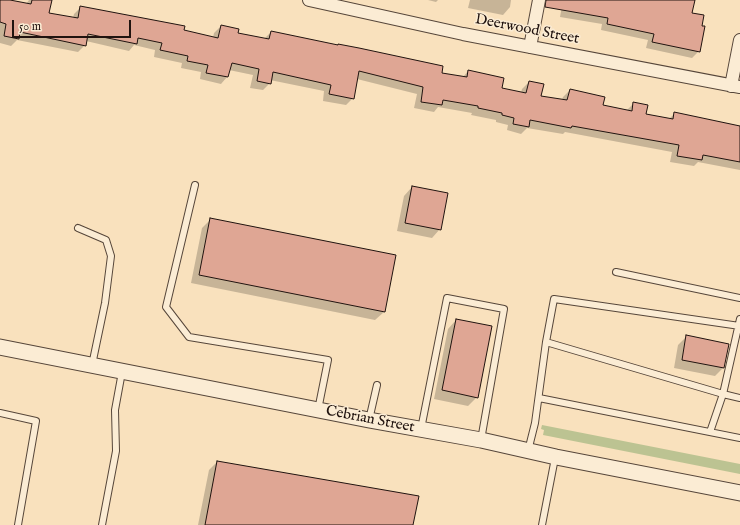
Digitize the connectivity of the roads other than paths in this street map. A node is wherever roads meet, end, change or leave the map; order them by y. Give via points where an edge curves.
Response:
1 (309, 0) edge
2 (539, 0) edge
3 (740, 40) edge
4 (530, 46) junction
5 (736, 86) edge
6 (195, 185) dead end
7 (78, 228) dead end
8 (616, 272) dead end
9 (740, 298) edge
10 (740, 324) edge
11 (546, 342) junction
12 (0, 346) edge
13 (92, 365) junction
14 (122, 371) junction
15 (377, 385) dead end
16 (723, 394) junction
17 (539, 398) junction
18 (740, 398) edge
19 (318, 410) junction
20 (0, 413) edge
21 (369, 420) junction
22 (421, 429) junction
23 (710, 432) junction
24 (740, 438) edge
25 (481, 440) junction
26 (528, 451) junction
27 (556, 457) junction
28 (740, 494) edge
29 (18, 525) edge
30 (102, 525) edge
31 (542, 525) edge

1 - 4 street, Deerwood Street
2 - 4 street
3 - 5 street
4 - 5 street, Deerwood Street
6 - 19 lane via 166,307 189,337 328,360
7 - 13 lane via 106,240 111,256 105,303
8 - 9 lane
10 - 11 lane via 554,299
10 - 16 lane
11 - 16 lane
11 - 17 lane
12 - 13 street, Cebrian Street
13 - 14 street, Cebrian Street
14 - 19 street, Cebrian Street
14 - 30 lane via 115,410 116,451
15 - 21 lane
16 - 18 lane
16 - 23 lane
17 - 23 lane
17 - 26 lane
19 - 21 street, Cebrian Street
20 - 29 lane via 36,421
21 - 22 street, Cebrian Street
22 - 25 street, Cebrian Street
22 - 25 lane via 447,298 504,309
23 - 24 lane
25 - 26 street, Cebrian Street
26 - 27 street, Cebrian Street
27 - 28 street, Cebrian Street
27 - 31 lane

